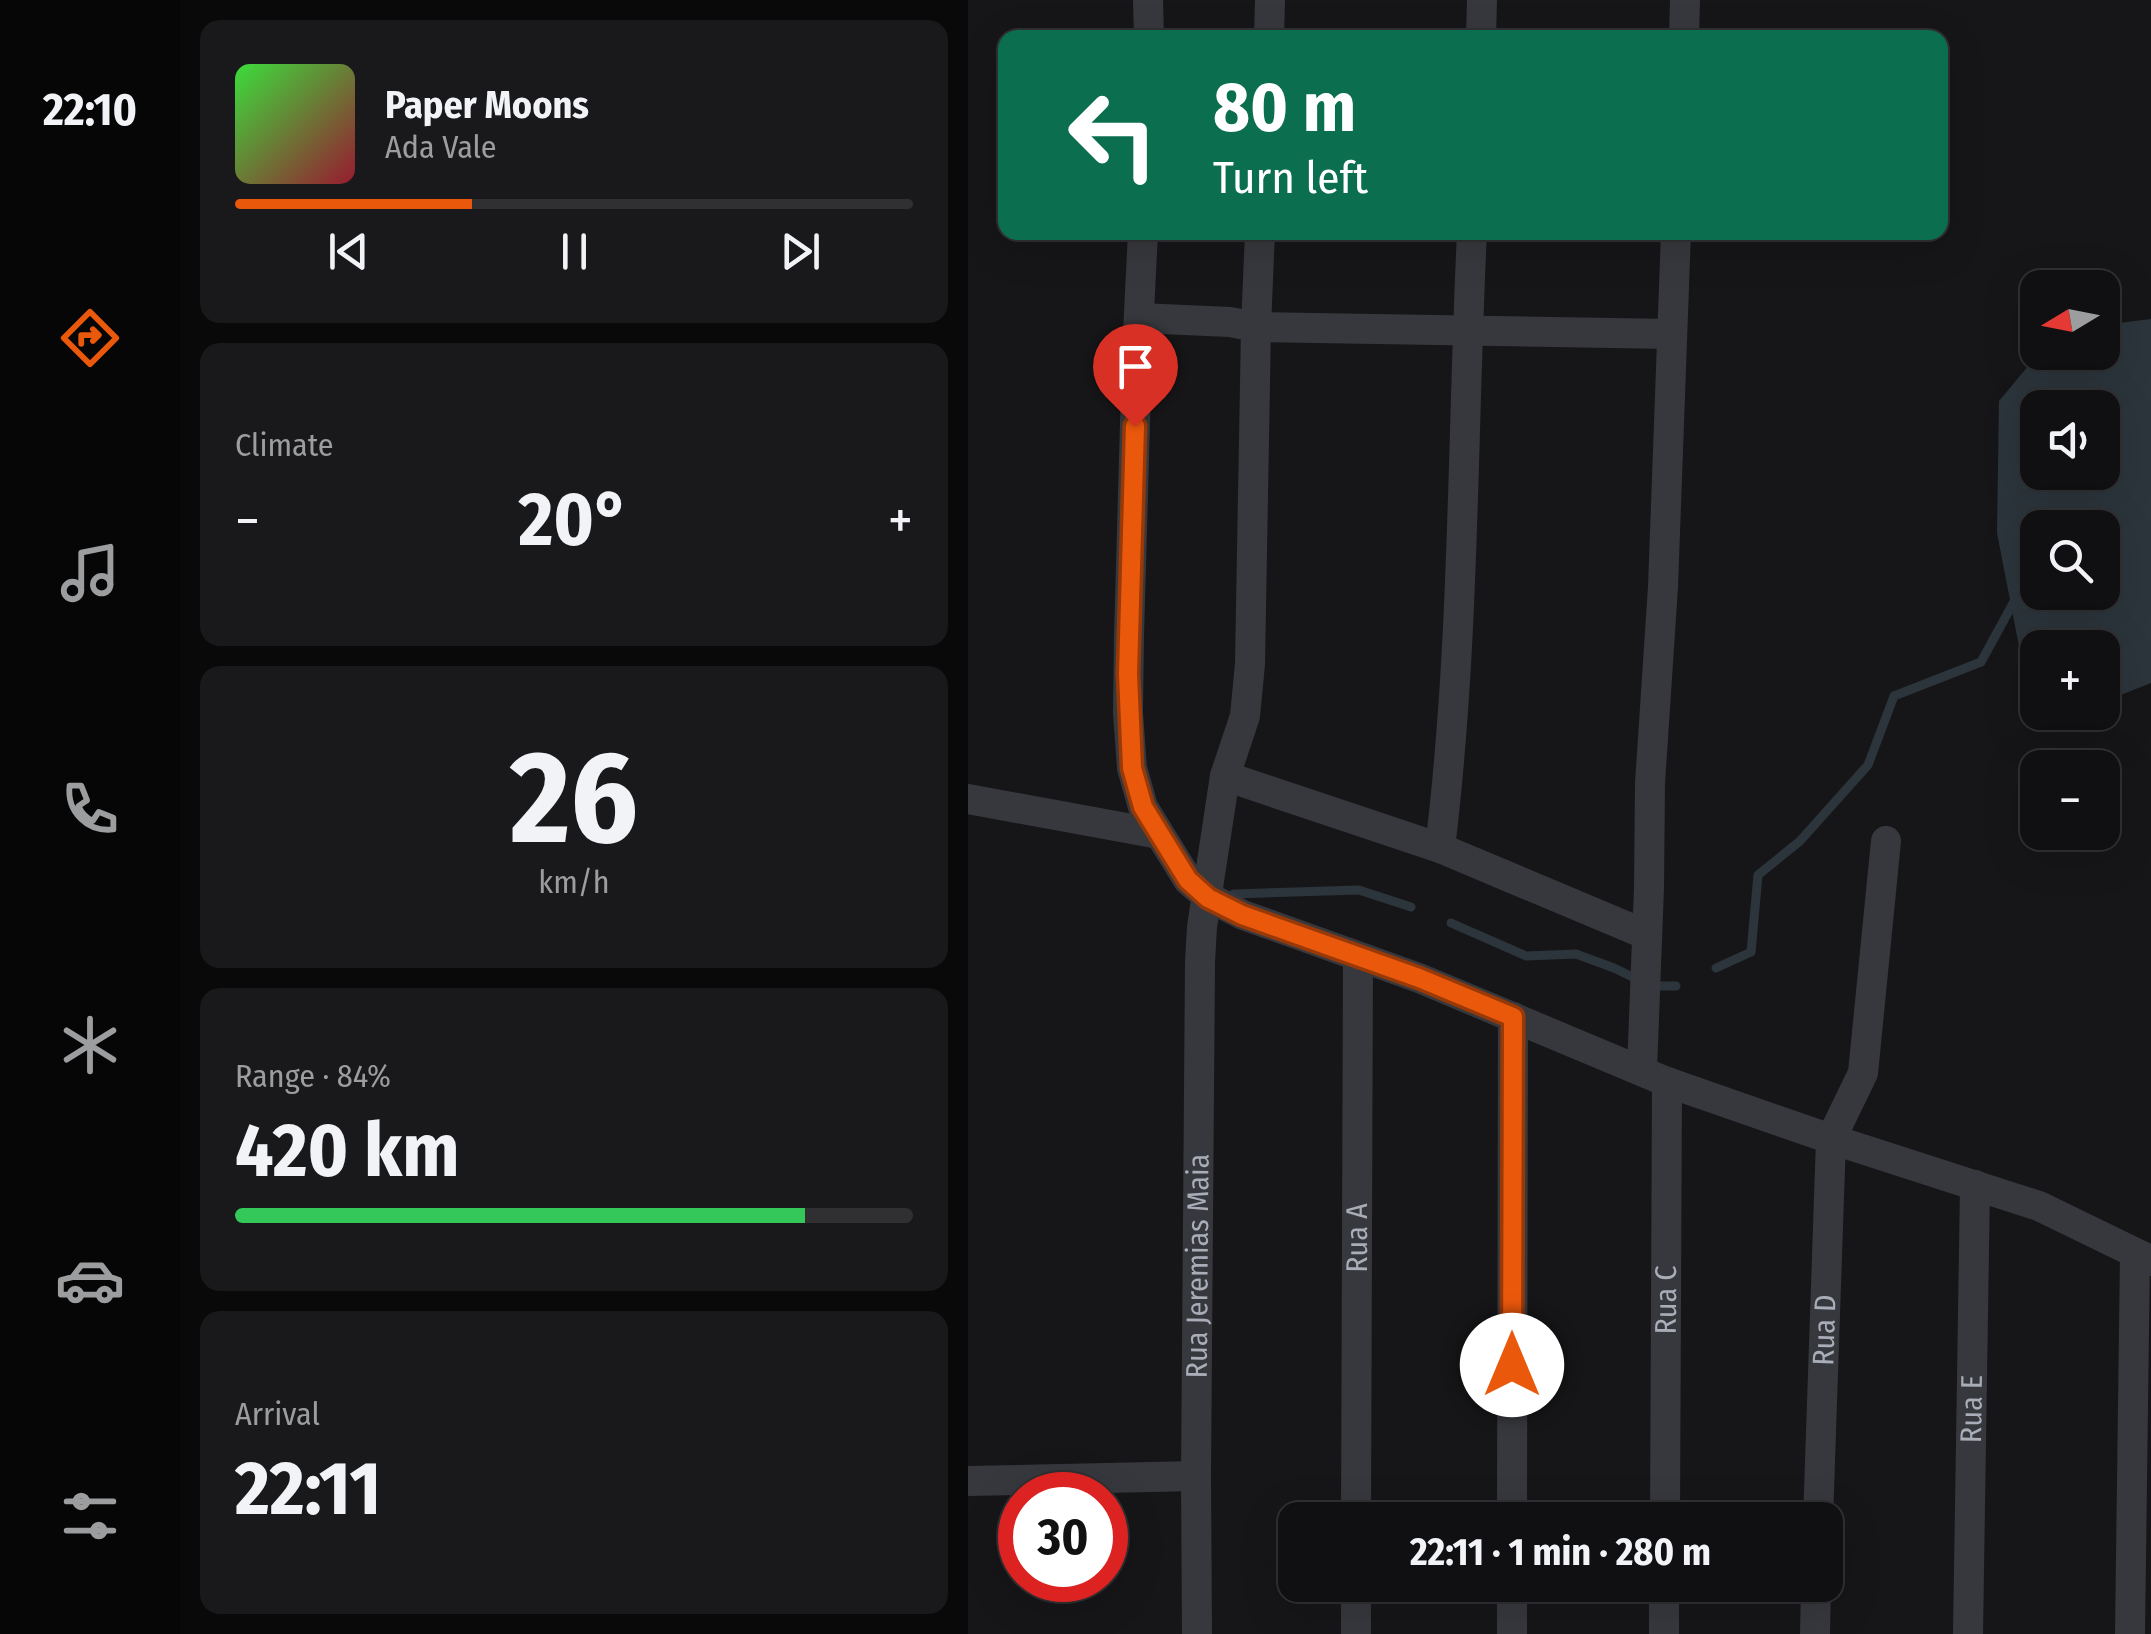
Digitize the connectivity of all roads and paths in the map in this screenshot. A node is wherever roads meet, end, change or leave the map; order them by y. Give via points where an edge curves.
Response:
1 (1148, 0) edge
2 (1270, 0) edge
3 (1482, 0) edge
4 (1685, 0) edge
5 (1149, 30) edge
6 (1269, 30) edge
7 (1481, 30) edge
8 (1684, 30) edge
9 (1144, 240) edge
10 (1260, 240) edge
11 (1472, 240) edge
12 (1676, 240) edge
13 (1139, 318) junction
14 (1256, 327) junction
15 (1467, 330) junction
16 (1672, 334) junction
17 (1224, 776) junction
18 (968, 799) edge
19 (1159, 834) junction
20 (1886, 841) dead end
21 (1440, 848) junction
22 (1208, 898) junction
23 (1647, 935) junction
24 (1358, 957) junction
25 (1513, 1017) junction
26 (1654, 1076) junction
27 (1831, 1139) junction
28 (1976, 1185) junction
29 (2143, 1257) edge
30 (1196, 1476) junction
31 (968, 1481) edge
32 (1356, 1502) edge
33 (1512, 1502) edge
34 (1665, 1502) edge
35 (1819, 1502) edge
36 (1356, 1602) edge
37 (1512, 1602) edge
38 (1664, 1602) edge
39 (1816, 1602) edge
40 (1197, 1634) edge
41 (1356, 1634) edge
42 (1512, 1634) edge
43 (1664, 1634) edge
44 (1815, 1634) edge
45 (1968, 1634) edge
46 (2130, 1634) edge

1 - 5 street
2 - 6 street
3 - 7 street
4 - 8 street
9 - 13 street
10 - 14 street, Rua Jeremias Maia
11 - 15 street
12 - 16 street, Rua C
13 - 14 street
13 - 19 street via 1128,713 1132,768
14 - 15 street
14 - 17 street, Rua Jeremias Maia via 1250,664 1245,716
15 - 16 street
15 - 21 street via 1456,661
16 - 23 street, Rua C
17 - 21 street
17 - 22 street, Rua Jeremias Maia
18 - 19 street
19 - 22 street
20 - 27 street via 1863,1073
21 - 23 street
22 - 24 street
22 - 30 street, Rua Jeremias Maia via 1198,1012
23 - 26 street, Rua C
24 - 25 street
24 - 32 street, Rua A
25 - 26 street
25 - 33 street
26 - 27 street
26 - 34 street, Rua C
27 - 28 street
27 - 35 street, Rua D
28 - 29 street via 2080,1224
28 - 45 street, Rua E
29 - 46 street
30 - 31 street
30 - 40 street, Rua Jeremias Maia
36 - 41 street
37 - 42 street
38 - 43 street
39 - 44 street

